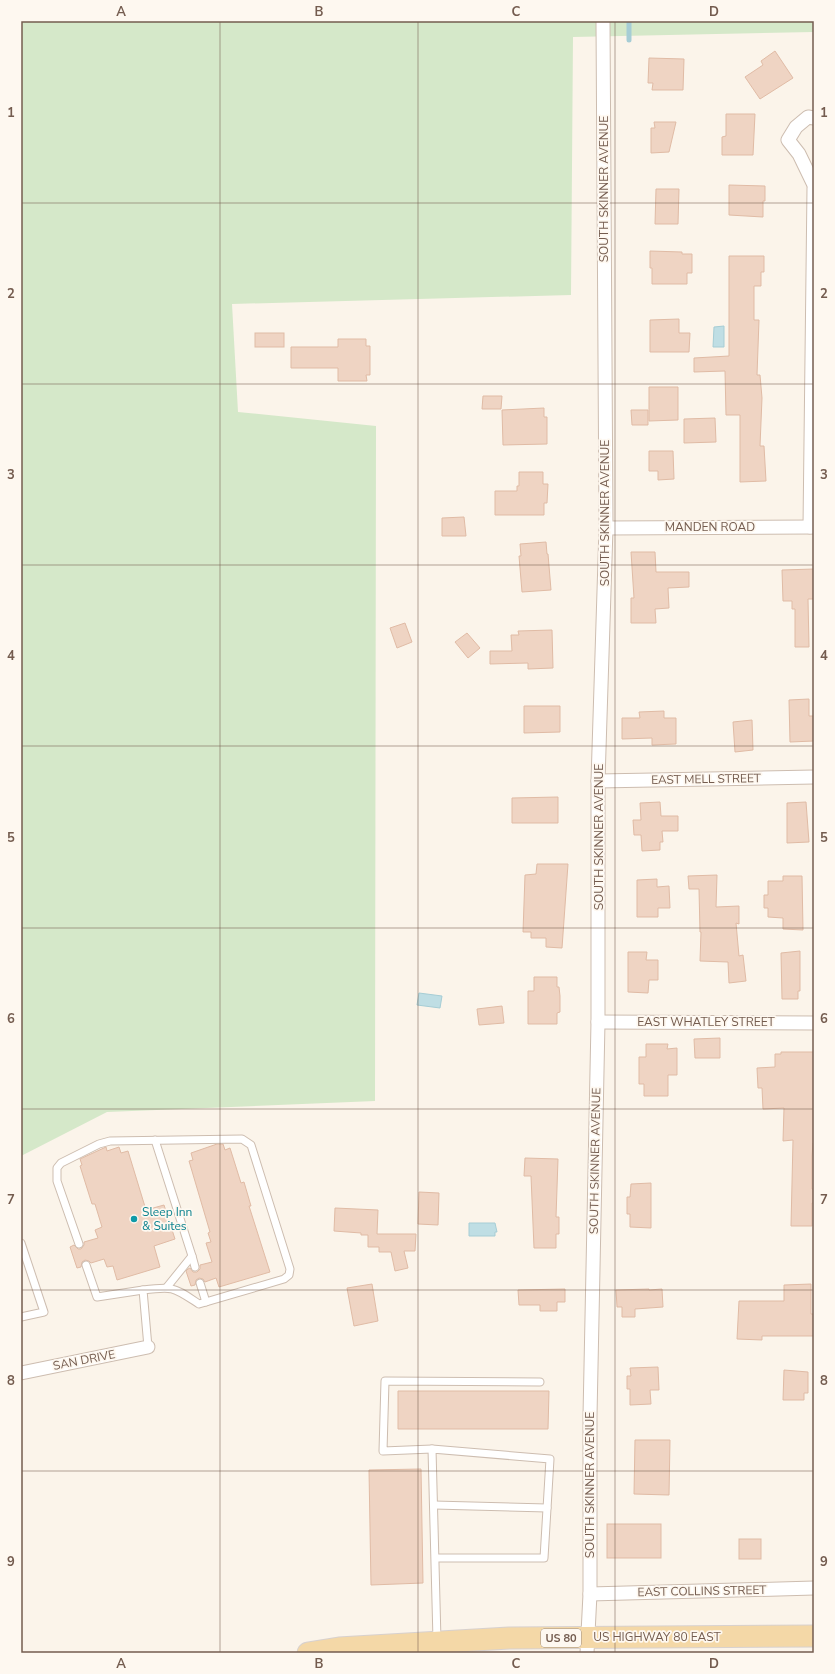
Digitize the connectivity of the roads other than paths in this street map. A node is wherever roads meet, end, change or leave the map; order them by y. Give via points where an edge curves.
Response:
1 (603, 21) edge
2 (814, 118) edge
3 (814, 185) edge
4 (814, 188) edge
5 (812, 527) edge
6 (606, 528) junction
7 (814, 777) edge
8 (598, 781) junction
9 (598, 1022) junction
10 (814, 1023) edge
11 (155, 1140) junction
12 (21, 1242) edge
13 (79, 1244) dead end
14 (192, 1256) junction
15 (86, 1265) dead end
16 (195, 1267) dead end
17 (200, 1283) dead end
18 (167, 1287) junction
19 (143, 1290) junction
20 (206, 1302) junction
21 (21, 1317) edge
22 (148, 1347) joint
23 (21, 1373) edge
24 (540, 1382) dead end
25 (432, 1450) junction
26 (434, 1506) junction
27 (547, 1508) junction
28 (435, 1558) junction
29 (814, 1588) edge
30 (590, 1594) junction
31 (814, 1636) edge
32 (437, 1642) junction
33 (587, 1645) edge
34 (308, 1653) edge

1 - 6 street, SOUTH SKINNER AVENUE
2 - 3 street via 808,117 796,127 788,140 799,154
4 - 5 street
5 - 6 street, MANDEN ROAD
6 - 8 street, SOUTH SKINNER AVENUE
7 - 8 street, EAST MELL STREET
8 - 9 street, SOUTH SKINNER AVENUE
9 - 10 street, EAST WHATLEY STREET
9 - 30 street, SOUTH SKINNER AVENUE via 590,1416
11 - 13 lane via 110,1141 99,1144 61,1163 57,1168 57,1181
11 - 14 lane
11 - 20 lane via 242,1139 251,1144 290,1269 289,1275 284,1279
12 - 21 lane via 44,1312
14 - 16 lane
14 - 18 lane
15 - 19 lane via 97,1297
17 - 20 lane
18 - 19 lane
18 - 20 lane via 178,1290 199,1304
19 - 22 lane
22 - 23 street, SAN DRIVE
24 - 25 lane via 385,1380 383,1451
25 - 26 lane
25 - 27 lane via 550,1460
26 - 27 lane
26 - 28 lane
27 - 28 lane via 544,1558
28 - 32 lane
29 - 30 street, EAST COLLINS STREET
30 - 33 street, SOUTH SKINNER AVENUE
31 - 33 main road, US HIGHWAY 80 EAST / US 80
32 - 33 main road, US HIGHWAY 80 EAST / US 80 via 509,1638
32 - 34 main road, US HIGHWAY 80 EAST / US 80 via 339,1648

